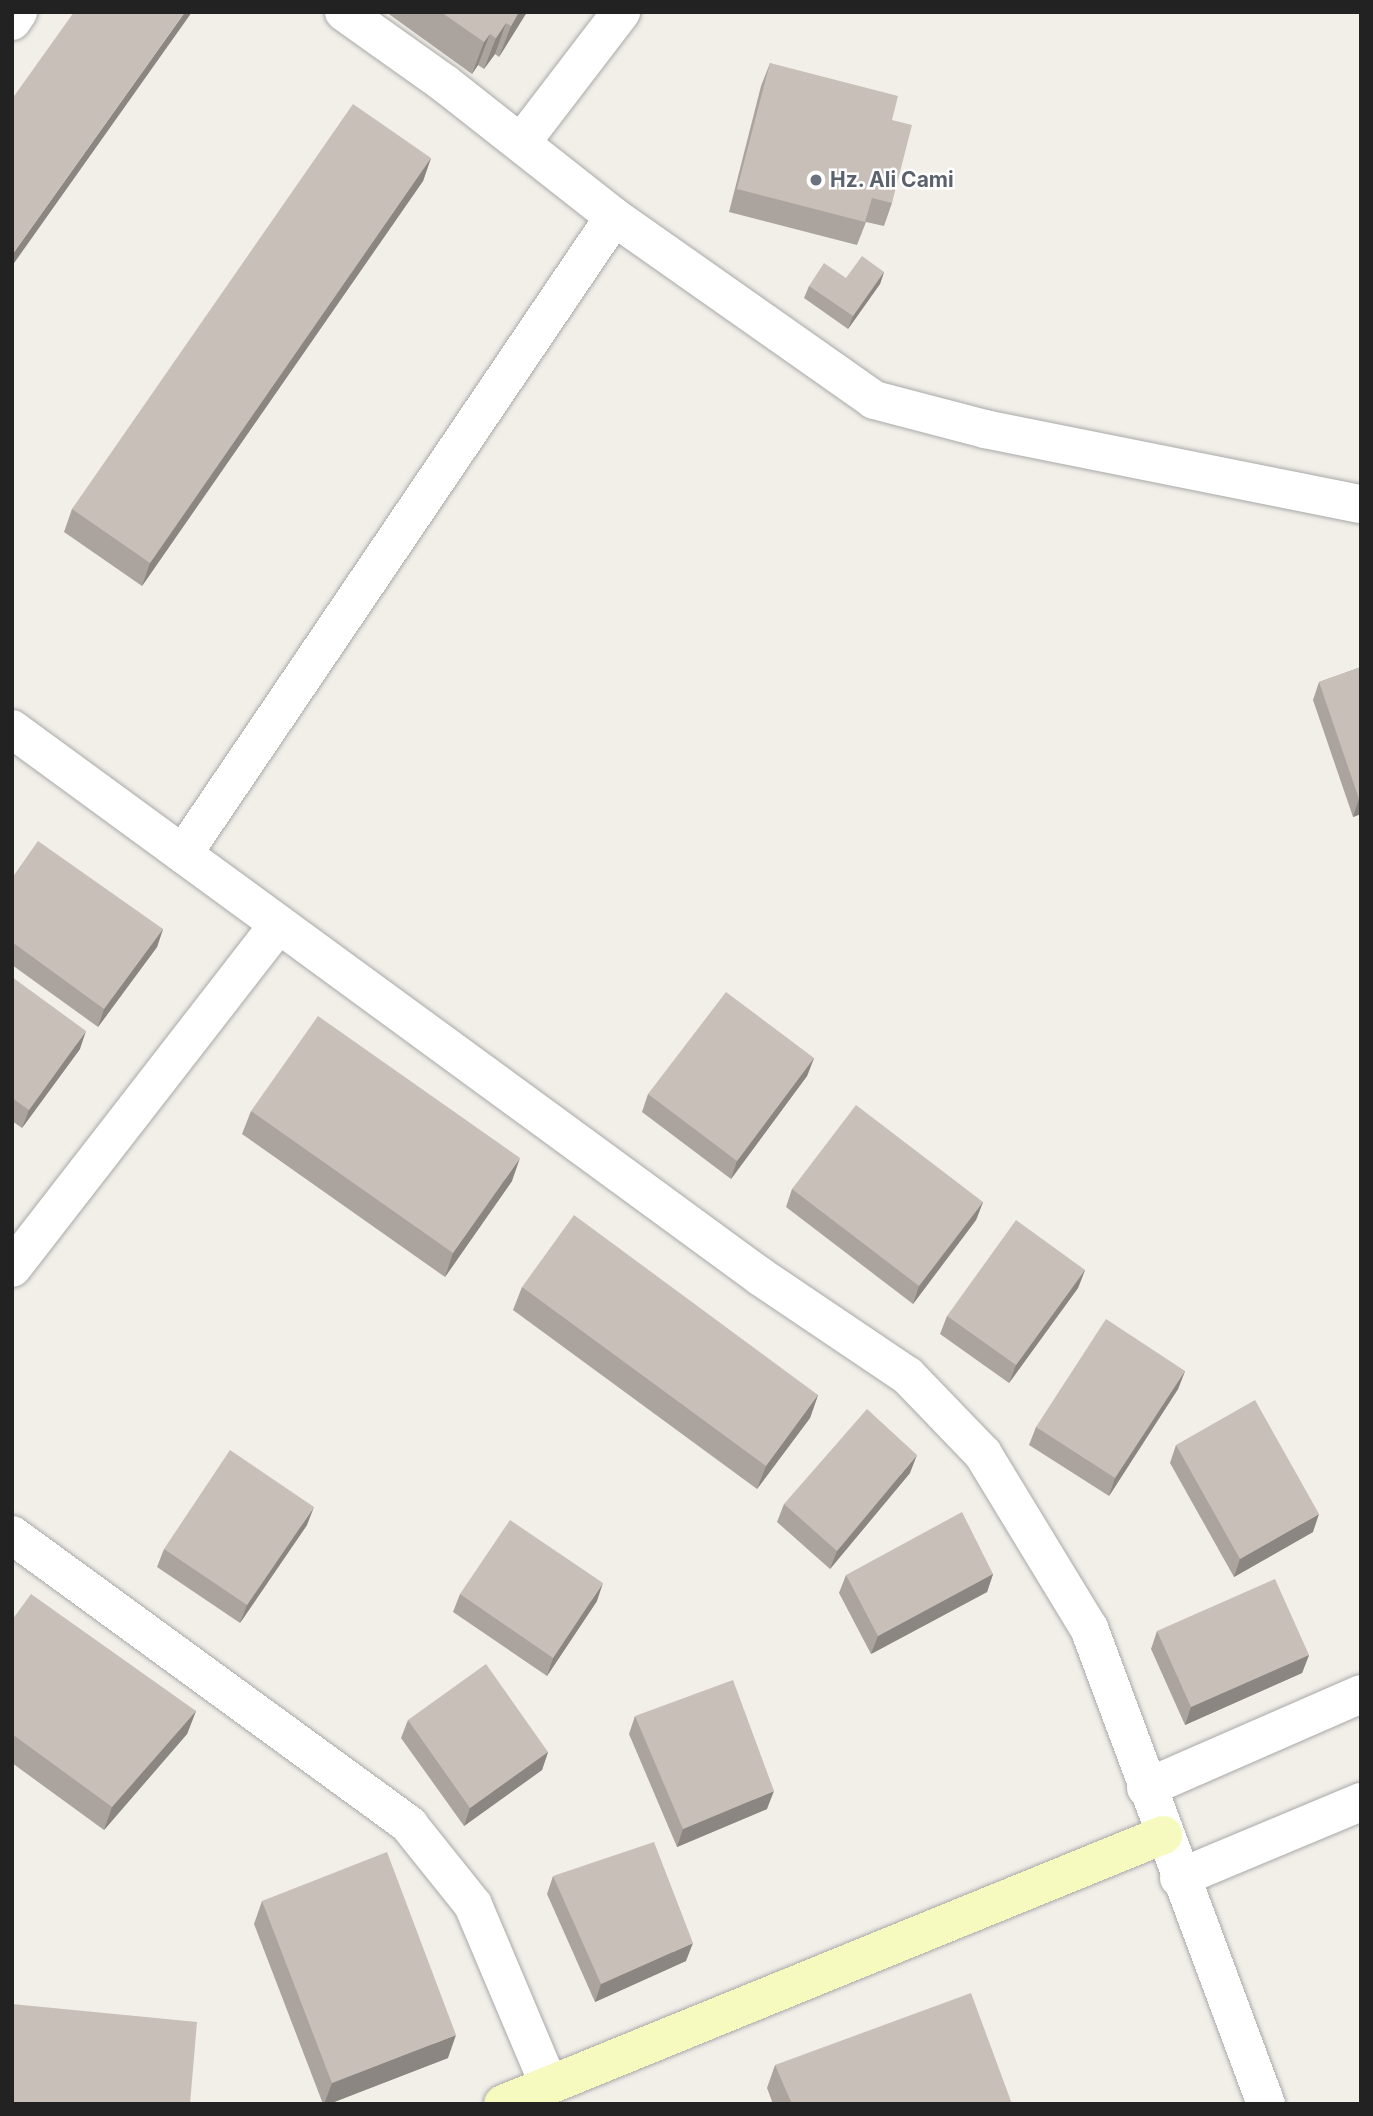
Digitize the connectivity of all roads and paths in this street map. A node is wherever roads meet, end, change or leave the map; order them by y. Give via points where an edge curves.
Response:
1 (18, 12) edge
2 (344, 12) edge
3 (621, 12) edge
4 (12, 21) edge
5 (521, 143) junction
6 (614, 217) junction
7 (1361, 504) edge
8 (12, 729) edge
9 (183, 853) junction
10 (279, 924) junction
11 (12, 1268) edge
12 (12, 1535) edge
13 (1361, 1694) edge
14 (1146, 1788) junction
15 (1361, 1802) edge
16 (1163, 1835) junction
17 (1179, 1878) junction
18 (550, 2085) junction
19 (504, 2104) edge
20 (1266, 2104) edge

1 - 4 street
2 - 5 street
3 - 5 street
5 - 6 street
6 - 7 street via 874,400 985,429
6 - 9 street
8 - 9 street
9 - 10 street
10 - 11 street
10 - 14 street via 761,1277 908,1376 983,1454 1089,1628
12 - 18 street via 409,1825 473,1905
13 - 14 street
14 - 16 street
15 - 17 street
16 - 17 street
16 - 18 street
17 - 20 street
18 - 19 street

